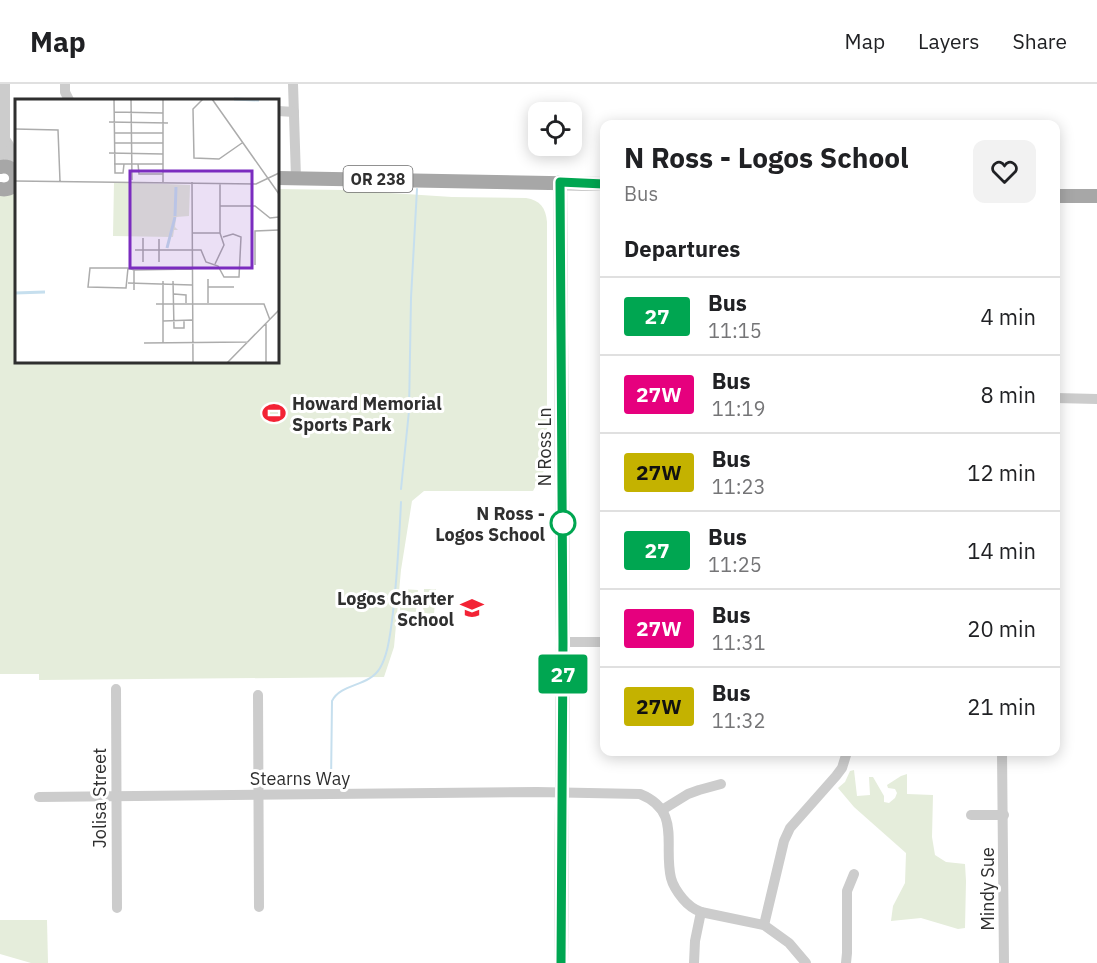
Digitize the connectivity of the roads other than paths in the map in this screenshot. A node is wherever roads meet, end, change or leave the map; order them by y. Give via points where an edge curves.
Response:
1 (5, 84) edge
2 (65, 84) edge
3 (293, 84) edge
4 (68, 99) edge
5 (279, 111) edge
6 (294, 112) junction
7 (10, 172) edge
8 (279, 178) edge
9 (296, 178) junction
10 (560, 182) junction
11 (600, 184) edge
12 (0, 189) edge
13 (1060, 196) edge
14 (1097, 196) edge
15 (1060, 398) edge
16 (1097, 399) edge
17 (563, 642) junction
18 (600, 642) edge
19 (116, 689) dead end
20 (258, 695) dead end
21 (846, 756) edge
22 (1002, 756) edge
23 (721, 784) dead end
24 (562, 792) junction
25 (258, 795) junction
26 (116, 796) junction
27 (39, 797) dead end
28 (662, 810) junction
29 (971, 815) dead end
30 (1004, 815) junction
31 (854, 874) dead end
32 (259, 907) dead end
33 (117, 908) dead end
34 (701, 912) junction
35 (764, 925) junction
36 (561, 963) edge
37 (694, 963) edge
38 (806, 963) edge
39 (846, 963) edge
40 (1004, 963) edge

1 - 7 street via 5,139 9,145
2 - 4 street
3 - 6 street
5 - 6 street
6 - 9 street
7 - 12 main road via 10,189
8 - 9 main road, OR 238
9 - 10 main road, OR 238
10 - 11 main road, OR 238
10 - 17 main road, N Ross Ln
13 - 14 main road
15 - 16 street
17 - 18 street
17 - 24 main road, N Ross Ln
19 - 26 street, Jolisa Street
20 - 25 street
21 - 35 street via 842,768 784,841
22 - 30 street, Mindy Sue
23 - 28 street via 688,794
24 - 25 street, Stearns Way
24 - 28 street, Stearns Way via 640,794
24 - 36 main road, N Ross Ln
25 - 26 street, Stearns Way
25 - 32 street
26 - 27 street, Stearns Way
26 - 33 street, Jolisa Street
28 - 34 street via 670,834 674,886 686,902
29 - 30 street
30 - 40 street, Mindy Sue
31 - 39 street via 847,891
34 - 35 street
34 - 37 street
35 - 38 street via 789,943

